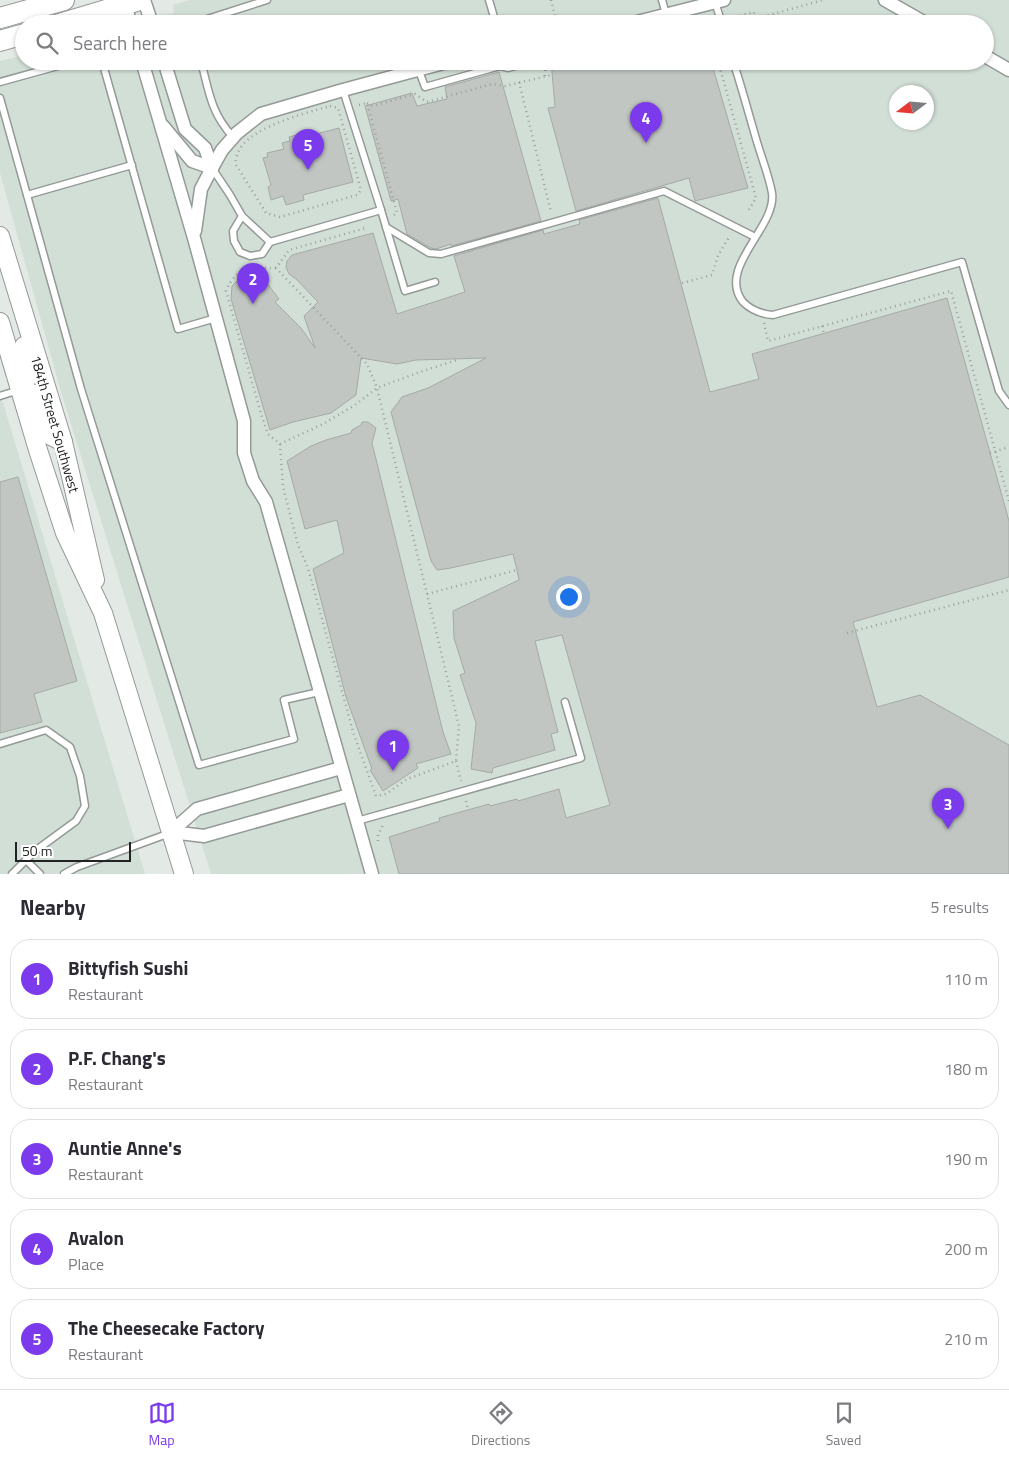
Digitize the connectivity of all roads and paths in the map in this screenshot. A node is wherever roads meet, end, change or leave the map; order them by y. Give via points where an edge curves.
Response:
1 (64, 0) edge
2 (267, 0) edge
3 (489, 0) edge
4 (551, 0) edge
5 (662, 0) edge
6 (824, 0) edge
7 (885, 0) edge
8 (718, 1) edge
9 (135, 7) edge
10 (666, 14) junction
11 (99, 15) edge
12 (217, 15) edge
13 (493, 15) edge
14 (555, 15) edge
15 (662, 15) edge
16 (720, 15) edge
17 (743, 15) edge
18 (755, 15) edge
19 (770, 15) edge
20 (911, 15) edge
21 (0, 18) edge
22 (15, 37) edge
23 (0, 41) edge
24 (994, 61) edge
25 (43, 70) edge
26 (105, 70) edge
27 (145, 70) edge
28 (167, 70) edge
29 (203, 70) edge
30 (422, 70) edge
31 (478, 70) edge
32 (546, 70) edge
33 (720, 70) edge
34 (736, 70) edge
35 (1009, 70) edge
36 (419, 71) junction
37 (552, 75) dead end
38 (546, 76) junction
39 (0, 82) edge
40 (519, 82) junction
41 (343, 90) junction
42 (0, 98) edge
43 (367, 103) junction
44 (360, 105) dead end
45 (159, 122) junction
46 (233, 137) junction
47 (132, 165) junction
48 (212, 168) junction
49 (27, 195) junction
50 (357, 195) junction
51 (359, 201) dead end
52 (381, 210) junction
53 (747, 213) dead end
54 (242, 216) junction
55 (391, 217) dead end
56 (364, 222) dead end
57 (553, 222) junction
58 (386, 227) junction
59 (0, 236) edge
60 (729, 237) dead end
61 (755, 237) junction
62 (194, 238) junction
63 (270, 242) junction
64 (276, 268) junction
65 (435, 282) dead end
66 (682, 283) dead end
67 (762, 314) junction
68 (216, 318) junction
69 (0, 322) edge
70 (822, 326) junction
71 (28, 330) junction
72 (824, 334) dead end
73 (457, 360) dead end
74 (377, 388) junction
75 (20, 390) junction
76 (0, 396) edge
77 (1009, 405) edge
78 (63, 442) junction
79 (280, 444) junction
80 (1009, 447) edge
81 (994, 451) junction
82 (990, 453) dead end
83 (1009, 501) edge
84 (517, 570) dead end
85 (1009, 590) edge
86 (427, 594) junction
87 (103, 613) junction
88 (847, 633) dead end
89 (319, 692) junction
90 (565, 702) dead end
91 (0, 744) edge
92 (341, 768) junction
93 (349, 795) junction
94 (376, 796) junction
95 (380, 814) junction
96 (357, 821) junction
97 (172, 832) junction
98 (378, 846) dead end
99 (26, 860) junction
100 (12, 874) edge
101 (40, 874) edge
102 (64, 874) edge
103 (184, 874) edge
104 (372, 874) edge

1 - 21 main road
2 - 12 lane
3 - 13 lane
4 - 14 path
5 - 10 lane
6 - 19 path
7 - 20 street
8 - 10 street
8 - 16 lane
9 - 11 main road
10 - 15 street
17 - 18 path via 754,12
22 - 23 main road
24 - 35 street
25 - 39 lane
26 - 47 lane
27 - 45 street
28 - 48 street via 185,129 205,148
29 - 46 lane via 213,109
30 - 36 street
31 - 36 lane via 424,87
32 - 38 path
33 - 53 path via 756,198
34 - 61 lane via 772,195 766,218
36 - 41 street
37 - 38 path
38 - 40 path
40 - 43 path via 504,86 492,84 428,102 415,94 372,106
40 - 57 path
41 - 46 street via 261,114
41 - 52 lane
42 - 49 lane
43 - 44 path
43 - 55 path via 397,213
45 - 48 street via 192,161
45 - 62 street
46 - 48 street
47 - 49 lane
47 - 68 lane via 178,329
48 - 54 lane
48 - 62 street via 201,189
49 - 89 lane via 81,389 199,765 294,738 284,700
50 - 50 path via 280,217 266,213 236,165 235,157 239,149 261,129 330,106 338,108 361,190
50 - 51 path
52 - 58 lane
52 - 63 lane
54 - 63 lane
54 - 63 lane via 233,231 240,252 250,256 262,254
56 - 64 path via 366,228 289,250
57 - 58 lane via 441,254 429,253
57 - 61 lane via 664,191
58 - 65 lane via 405,291
59 - 71 main road, 184th Street Southwest
60 - 66 path via 712,275
61 - 67 lane via 742,260 737,280 738,296 749,309
62 - 68 street
64 - 74 path via 367,364
64 - 79 path via 241,270 230,279 226,291 262,417 268,434
67 - 70 path via 768,340
67 - 77 lane via 773,315 962,262 999,391
68 - 89 street via 244,422 244,453 253,481 266,502
69 - 75 main road, 184th Street Southwest
70 - 72 path
70 - 81 path via 951,291
71 - 75 main road via 24,353 28,375
71 - 78 main road, 184th Street Southwest
73 - 74 path
74 - 79 path via 323,424
74 - 86 path
75 - 76 lane
75 - 78 main road via 34,394 47,434
75 - 87 main road, 184th Street Southwest via 65,533
78 - 87 main road, 184th Street Southwest
79 - 94 path via 283,487 298,545 308,568 354,735
80 - 81 path
81 - 82 path
81 - 83 path
84 - 86 path
85 - 88 path
86 - 94 path via 459,726 456,761 407,779 386,794
87 - 97 main road, 184th Street Southwest
89 - 92 street
90 - 95 lane via 581,758
91 - 99 lane via 46,730 70,747 80,776 86,806 76,821
92 - 93 street
92 - 97 street via 197,809
93 - 96 street
93 - 97 street via 204,836
94 - 95 path
95 - 96 lane
95 - 98 path via 383,827 378,835
96 - 104 street
97 - 102 lane
97 - 103 main road, 184th Street Southwest
99 - 100 lane
99 - 101 lane

